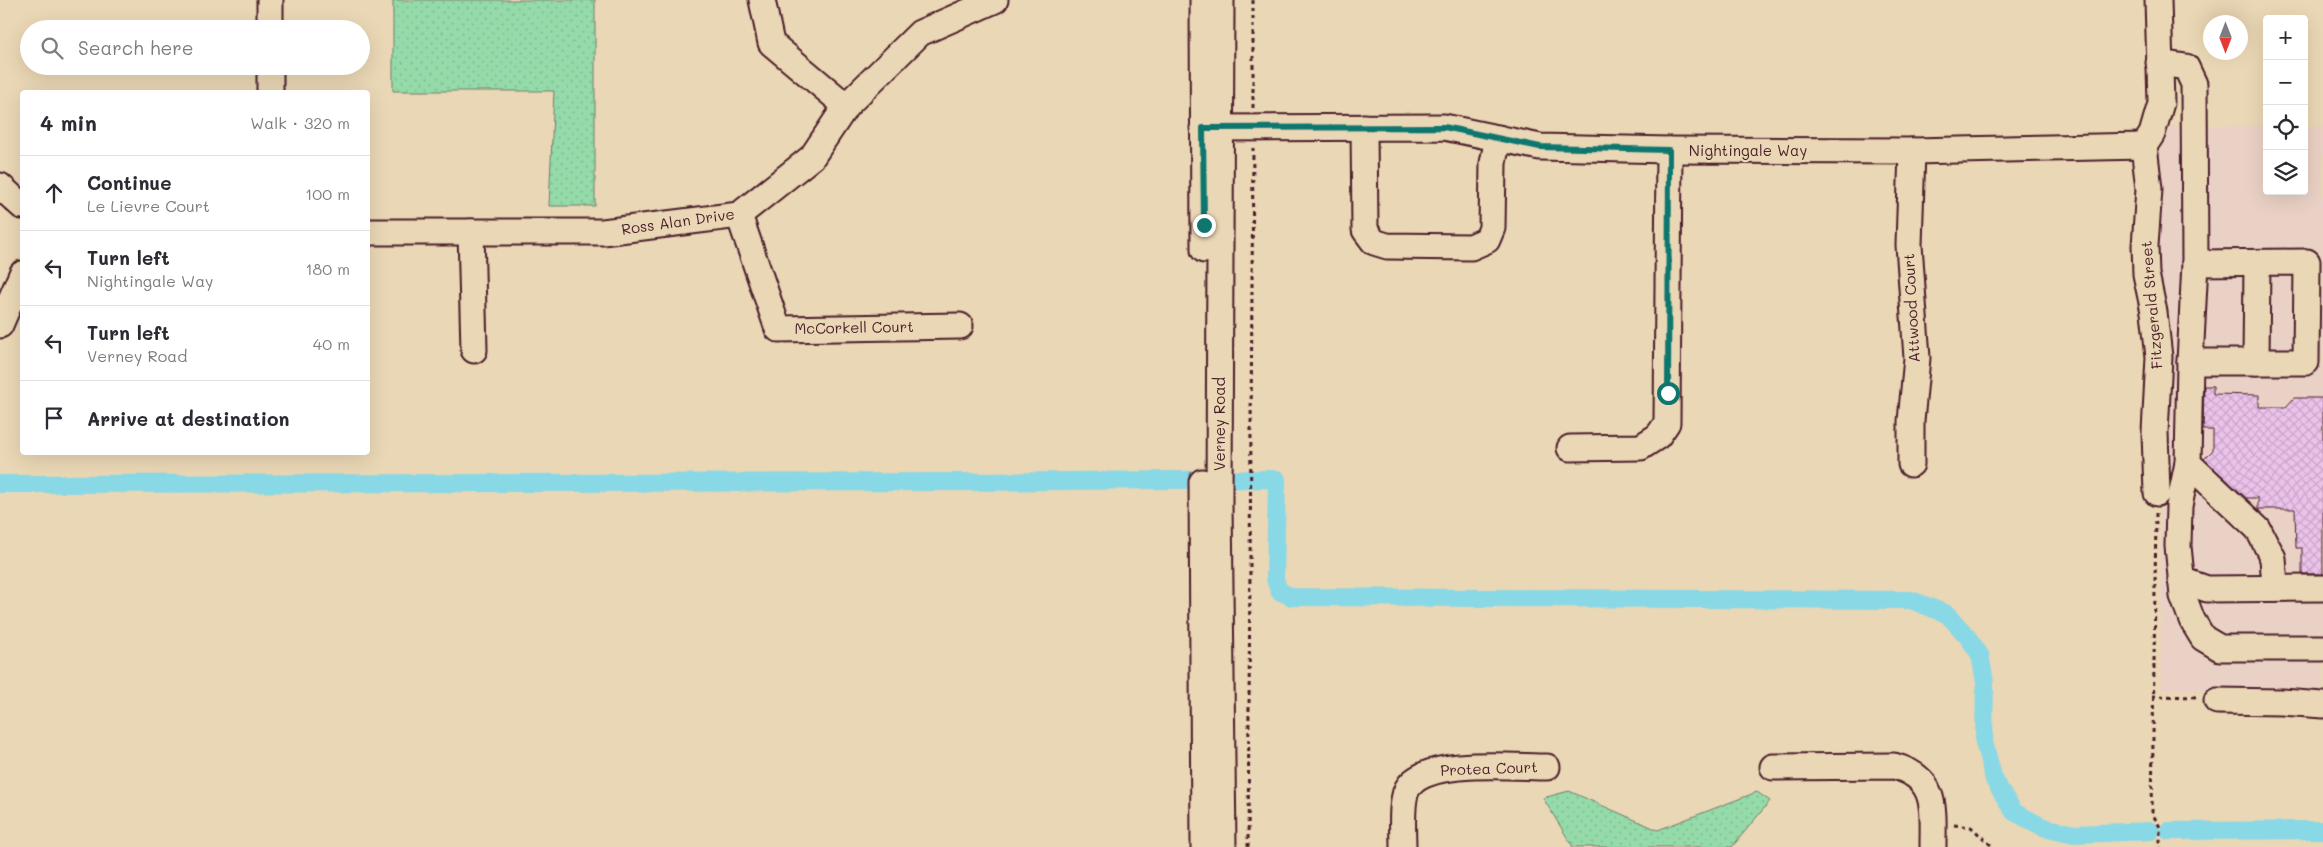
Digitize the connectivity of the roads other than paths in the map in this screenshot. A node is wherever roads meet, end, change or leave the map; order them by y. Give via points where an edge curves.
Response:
1 (270, 0) edge
2 (762, 0) edge
3 (995, 0) edge
4 (1203, 0) edge
5 (1221, 0) edge
6 (2158, 0) edge
7 (270, 20) edge
8 (2160, 63) junction
9 (270, 75) edge
10 (270, 90) edge
11 (846, 106) junction
12 (1364, 127) junction
13 (1212, 128) junction
14 (1498, 138) junction
15 (2144, 146) junction
16 (1669, 150) junction
17 (1912, 151) junction
18 (0, 186) edge
19 (20, 204) edge
20 (739, 215) junction
21 (370, 232) edge
22 (471, 232) junction
23 (2315, 262) edge
24 (2195, 263) junction
25 (2257, 264) junction
26 (20, 279) edge
27 (0, 325) edge
28 (960, 326) dead end
29 (474, 350) dead end
30 (2190, 362) junction
31 (2256, 362) junction
32 (1570, 448) dead end
33 (2188, 463) junction
34 (1911, 464) dead end
35 (2156, 493) road end
36 (1210, 503) junction
37 (2181, 580) junction
38 (2275, 588) junction
39 (2323, 588) edge
40 (2323, 648) edge
41 (2217, 701) road end
42 (2323, 705) edge
43 (1547, 767) dead end
44 (1772, 767) dead end
45 (1933, 835) edge
46 (1204, 847) edge
47 (1223, 847) edge
48 (1403, 847) edge

1 - 7 street
2 - 11 street via 771,43
3 - 11 street, Ross Alan Drive via 920,33
4 - 13 street, Verney Road
5 - 13 street, Verney Road
6 - 8 street
8 - 15 street via 2158,119
8 - 24 street via 2186,67 2194,84
9 - 10 street
11 - 20 street, Ross Alan Drive via 812,157
12 - 13 street, Nightingale Way
12 - 14 street, Nightingale Way via 1450,128
12 - 14 street via 1365,230 1374,242 1387,246 1471,246 1487,240 1492,228 1493,163
13 - 36 street, Verney Road
14 - 16 street, Nightingale Way via 1540,147
15 - 17 street, Nightingale Way
15 - 35 street, Fitzgerald Street via 2149,189 2146,274 2159,357
16 - 17 street, Nightingale Way
16 - 32 street via 1667,423 1658,436 1641,447
17 - 34 street, Attwood Court via 1909,245 1917,358
18 - 19 street
20 - 22 street, Ross Alan Drive via 603,232
20 - 28 street, McCorkell Court via 778,329
21 - 22 street, Ross Alan Drive
22 - 29 street
23 - 25 street
23 - 31 street via 2306,362
24 - 25 street
24 - 30 street
25 - 31 street
26 - 27 street
30 - 31 street
30 - 33 street
33 - 37 street via 2179,506
33 - 38 street via 2258,528 2273,558
36 - 46 street, Verney Road
36 - 47 street, Verney Road
37 - 38 street via 2207,589
37 - 40 street via 2192,620 2203,638 2220,648
38 - 39 street
41 - 42 street
43 - 48 street, Protea Court via 1445,767 1424,773 1408,786
44 - 45 street via 1901,768 1918,777 1928,790

